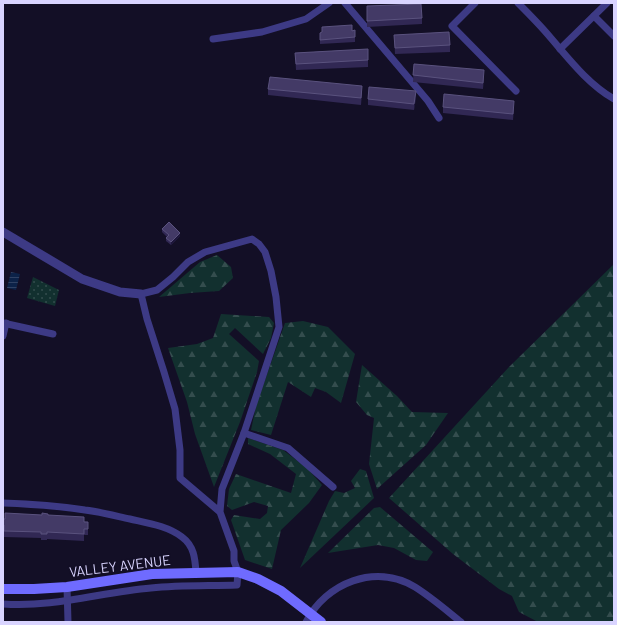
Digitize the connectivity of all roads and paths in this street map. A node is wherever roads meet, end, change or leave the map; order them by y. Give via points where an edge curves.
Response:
1 (345, 3) edge
2 (475, 3) edge
3 (518, 3) edge
4 (607, 3) edge
5 (327, 5) edge
6 (594, 16) junction
7 (614, 36) edge
8 (213, 39) dead end
9 (560, 49) junction
10 (516, 91) dead end
11 (614, 99) edge
12 (439, 118) dead end
13 (3, 232) edge
14 (141, 294) junction
15 (5, 323) edge
16 (53, 334) dead end
17 (3, 336) edge
18 (244, 433) junction
19 (333, 487) dead end
20 (3, 503) edge
21 (220, 512) junction
22 (196, 572) junction
23 (238, 572) junction
24 (66, 587) junction
25 (3, 589) edge
26 (68, 601) junction
27 (3, 604) edge
28 (308, 618) edge
29 (68, 622) edge
30 (321, 622) edge
31 (461, 622) edge

1 - 12 street via 428,101
2 - 10 street via 452,26
3 - 9 street
4 - 6 street
5 - 8 street via 306,19 277,28
6 - 7 street
6 - 9 street
9 - 11 street via 603,93
13 - 14 street via 82,279 120,292
14 - 18 street via 157,290 188,262 205,252 252,240 265,252 276,297 279,327
14 - 21 street via 175,409 180,450 180,478
15 - 16 street
15 - 17 street
18 - 19 street via 288,448
18 - 21 street via 222,490
20 - 22 street via 86,510 169,530 182,536 190,546 195,556
21 - 23 street via 234,551
22 - 23 main road, VALLEY AVENUE
22 - 24 main road, VALLEY AVENUE via 152,574
23 - 26 street via 237,585 151,588
23 - 28 main road, VALLEY AVENUE via 281,591
24 - 25 main road, VALLEY AVENUE
24 - 26 street
26 - 27 street
26 - 29 street
28 - 30 main road, VALLEY AVENUE
28 - 31 street via 326,596 338,587 371,576 393,578 414,586

